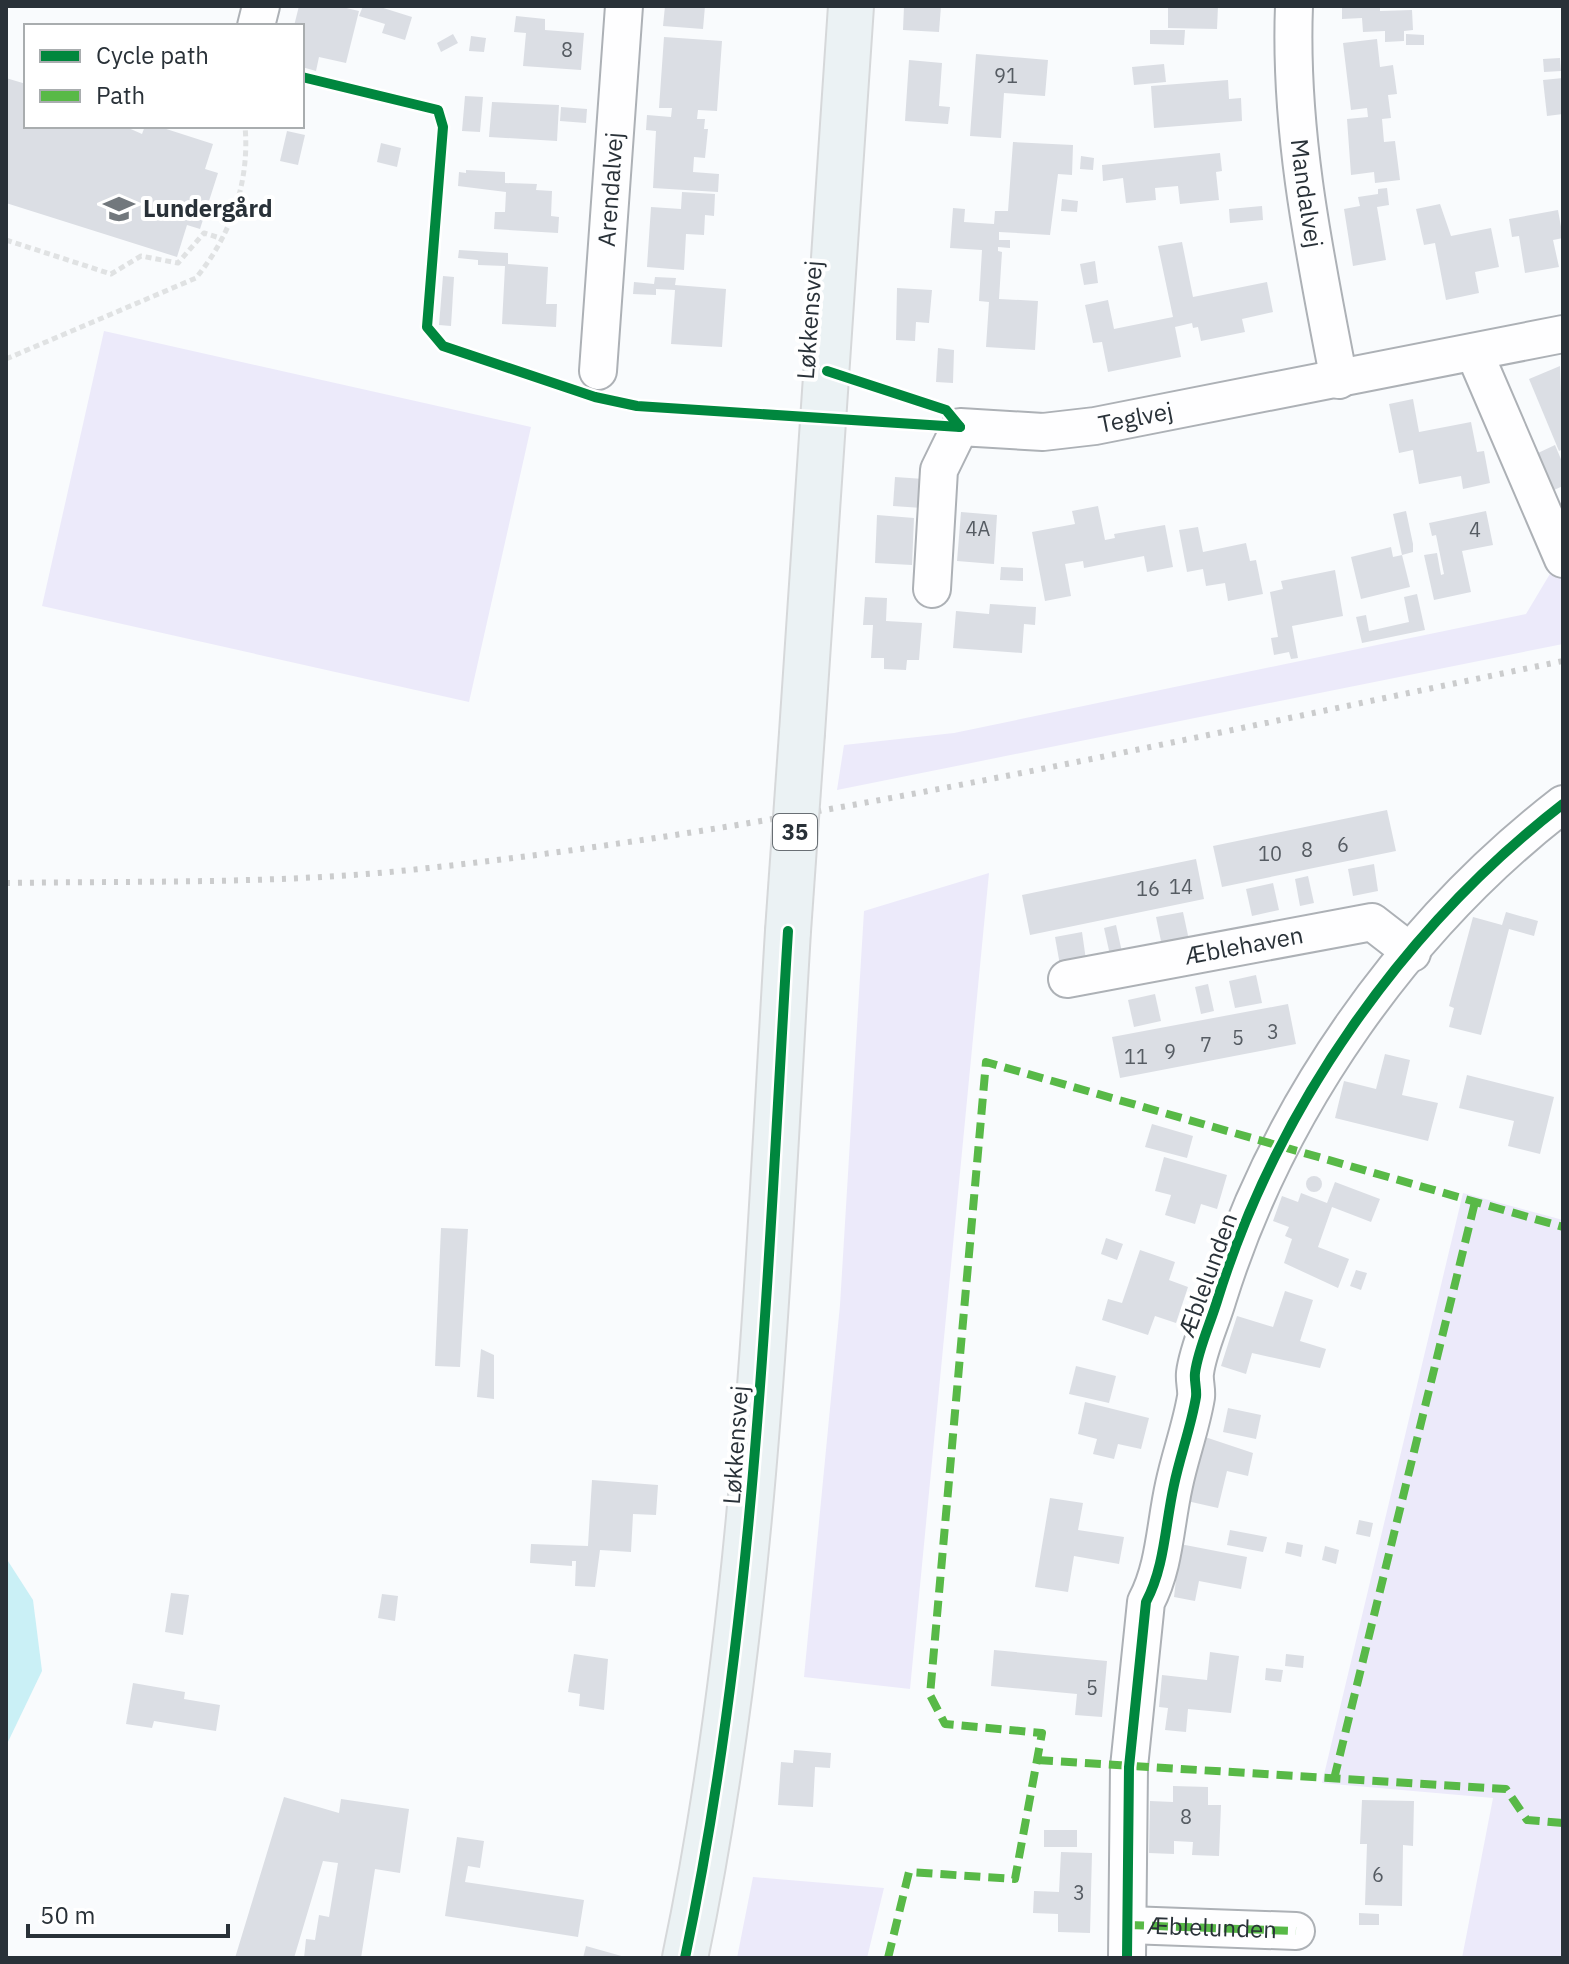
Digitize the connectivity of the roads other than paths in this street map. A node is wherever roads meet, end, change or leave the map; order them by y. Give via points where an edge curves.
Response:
1 (624, 6) edge
2 (851, 6) edge
3 (1294, 6) edge
4 (1563, 334) edge
5 (1474, 352) junction
6 (598, 371) dead end
7 (1339, 380) junction
8 (1563, 559) edge
9 (932, 589) dead end
10 (1563, 804) edge
11 (1412, 953) junction
12 (1067, 979) dead end
13 (1296, 1931) dead end
14 (1128, 1942) edge
15 (685, 1958) edge

1 - 6 street, Arendalvej
2 - 15 main road, Løkkensvej / 35, bridge via 754,1494 723,1754
3 - 7 street, Mandalvej via 1296,121 1307,218
4 - 5 street, Teglvej
5 - 7 street, Teglvej
5 - 8 street
7 - 9 street, Teglvej via 1095,426 1043,432 960,427 939,470
10 - 11 street, Æblelunden via 1477,878
11 - 12 street, Æblehaven via 1372,922
11 - 14 street, Æblelunden via 1325,1068 1280,1146 1228,1267 1194,1374 1197,1395 1173,1487 1158,1579 1146,1602 1129,1767
13 - 14 street, Æblelunden

